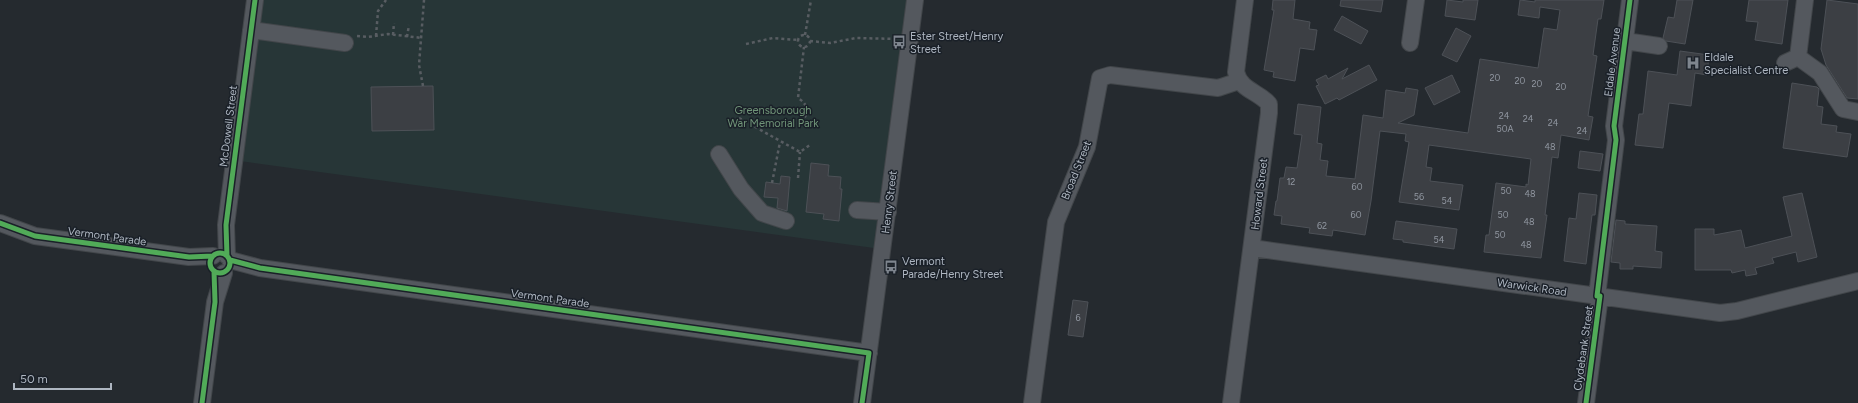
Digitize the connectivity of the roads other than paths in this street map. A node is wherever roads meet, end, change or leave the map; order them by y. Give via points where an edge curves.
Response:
1 (255, 0) edge
2 (915, 0) edge
3 (1245, 0) edge
4 (1416, 0) edge
5 (1630, 0) edge
6 (1805, 0) edge
7 (251, 30) junction
8 (349, 39) road end
9 (1625, 41) junction
10 (1410, 43) dead end
11 (1660, 46) dead end
12 (1239, 81) junction
13 (1858, 112) edge
14 (718, 153) dead end
15 (857, 210) dead end
16 (888, 212) junction
17 (786, 221) dead end
18 (0, 223) edge
19 (1252, 248) junction
20 (220, 263) junction
21 (1858, 281) edge
22 (1598, 296) junction
23 (869, 353) junction
24 (202, 403) edge
25 (862, 403) edge
26 (1032, 403) edge
27 (1231, 403) edge
28 (1586, 403) edge

1 - 7 street, McDowell Street
2 - 16 street, Henry Street
3 - 12 street via 1236,67
4 - 10 street
5 - 9 street, Eldale Avenue
6 - 13 street via 1791,60 1820,73 1842,109
7 - 8 street
7 - 20 street, McDowell Street
9 - 11 street
9 - 22 street, Eldale Avenue
12 - 19 street, Howard Street via 1266,101 1269,108
12 - 26 street, Broad Street via 1218,88 1110,75 1100,78 1085,154 1056,222
14 - 17 street via 741,189 762,213
15 - 16 street
16 - 23 street, Henry Street
18 - 20 street, Vermont Parade via 35,236
19 - 22 street, Warwick Road
19 - 27 street, Howard Street
20 - 23 street, Vermont Parade
20 - 24 street, McDowell Street
21 - 22 street, Warwick Road via 1724,313
22 - 28 street, Clydebank Street
23 - 25 street, Henry Street

